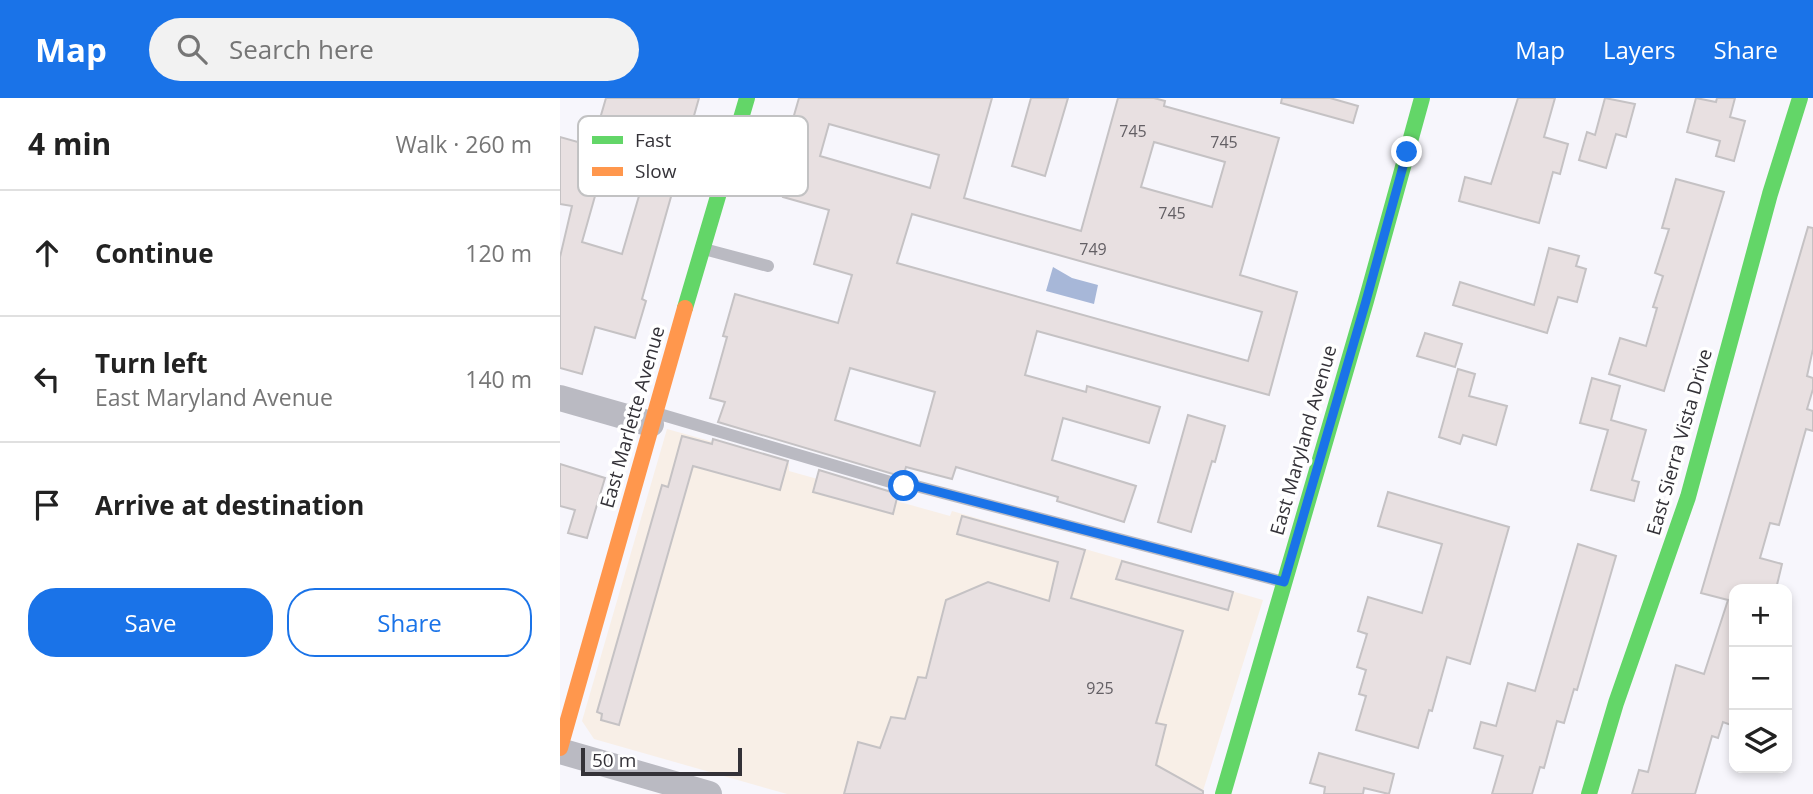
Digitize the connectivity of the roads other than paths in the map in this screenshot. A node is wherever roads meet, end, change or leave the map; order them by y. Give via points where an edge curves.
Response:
1 (747, 98) edge
2 (1422, 98) edge
3 (1800, 98) edge
4 (742, 116) edge
5 (718, 196) edge
6 (703, 248) junction
7 (768, 266) dead end
8 (560, 398) edge
9 (653, 418) junction
10 (1284, 582) junction
11 (560, 749) edge
12 (674, 789) edge
13 (709, 794) edge
14 (1223, 794) edge
15 (1589, 794) edge

1 - 4 street, East Marlette Avenue
2 - 10 street, East Maryland Avenue
3 - 15 street, East Sierra Vista Drive via 1688,497
5 - 6 street, East Marlette Avenue
6 - 7 lane
6 - 9 street, East Marlette Avenue
8 - 9 street
9 - 10 lane
9 - 11 street, East Marlette Avenue
10 - 14 street, East Maryland Avenue
11 - 12 street
12 - 13 street

